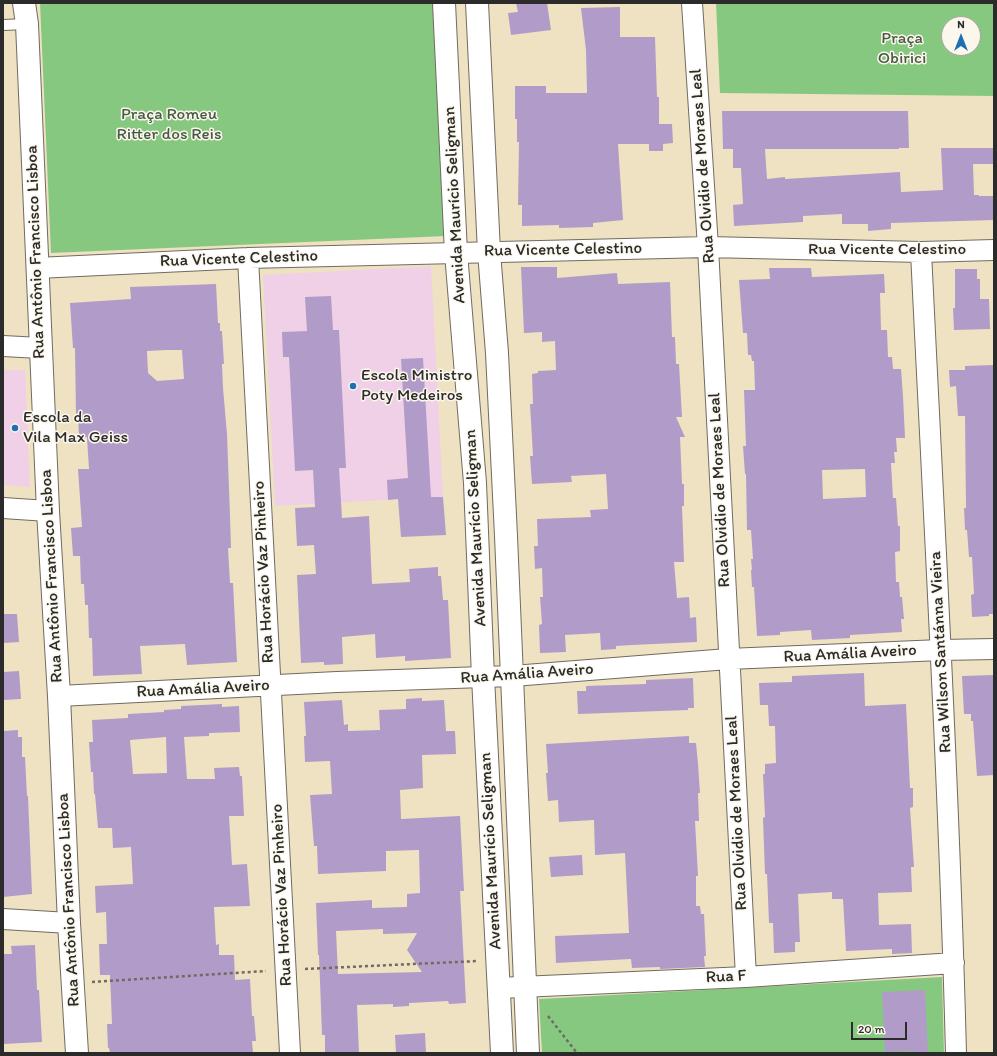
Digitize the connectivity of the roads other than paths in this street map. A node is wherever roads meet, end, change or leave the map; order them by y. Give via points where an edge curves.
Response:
1 (444, 3) edge
2 (477, 3) edge
3 (692, 3) edge
4 (26, 14) edge
5 (3, 25) edge
6 (708, 247) junction
7 (994, 250) edge
8 (489, 252) junction
9 (921, 252) junction
10 (456, 253) junction
11 (248, 258) junction
12 (37, 268) junction
13 (3, 346) edge
14 (40, 348) junction
15 (3, 508) edge
16 (48, 511) junction
17 (994, 649) edge
18 (941, 650) junction
19 (728, 659) junction
20 (513, 676) junction
21 (483, 677) junction
22 (270, 685) junction
23 (59, 696) junction
24 (3, 919) edge
25 (69, 923) junction
26 (954, 962) junction
27 (746, 977) junction
28 (524, 987) junction
29 (498, 988) junction
30 (77, 1053) edge
31 (290, 1053) edge
32 (502, 1053) edge
33 (528, 1053) edge
34 (956, 1053) edge

1 - 10 main road, Avenida Maurício Seligman
2 - 8 main road, Avenida Maurício Seligman
3 - 6 street, Rua Olvidio de Moraes Leal
4 - 5 lane
4 - 12 main road, Rua Antônio Francisco Lisboa
6 - 8 street, Rua Vicente Celestino
6 - 9 street, Rua Vicente Celestino
6 - 19 street, Rua Olvidio de Moraes Leal
7 - 9 street, Rua Vicente Celestino
8 - 10 street, Rua Vicente Celestino
8 - 20 main road, Avenida Maurício Seligman via 497,353
9 - 18 street, Rua Wilson Santánna Vieira
10 - 11 street, Rua Vicente Celestino
10 - 21 main road, Avenida Maurício Seligman via 476,483
11 - 12 street, Rua Vicente Celestino
11 - 22 street, Rua Horácio Vaz Pinheiro
12 - 14 main road, Rua Antônio Francisco Lisboa
13 - 14 street
14 - 16 main road, Rua Antônio Francisco Lisboa
15 - 16 street
16 - 23 main road, Rua Antônio Francisco Lisboa
17 - 18 street, Rua Amália Aveiro
18 - 19 street, Rua Amália Aveiro
18 - 26 street, Rua Wilson Santánna Vieira
19 - 20 street, Rua Amália Aveiro
19 - 27 street, Rua Olvidio de Moraes Leal
20 - 21 street, Rua Amália Aveiro
20 - 28 main road, Avenida Maurício Seligman
21 - 22 street, Rua Amália Aveiro
21 - 29 main road, Avenida Maurício Seligman
22 - 23 street, Rua Amália Aveiro
22 - 31 street, Rua Horácio Vaz Pinheiro
23 - 25 main road, Rua Antônio Francisco Lisboa
24 - 25 street
25 - 30 main road, Rua Antônio Francisco Lisboa
26 - 27 street, Rua F
26 - 34 street, Rua Wilson Santánna Vieira
27 - 28 street, Rua F
28 - 29 street, Rua F
28 - 33 main road, Avenida Maurício Seligman
29 - 32 main road, Avenida Maurício Seligman

